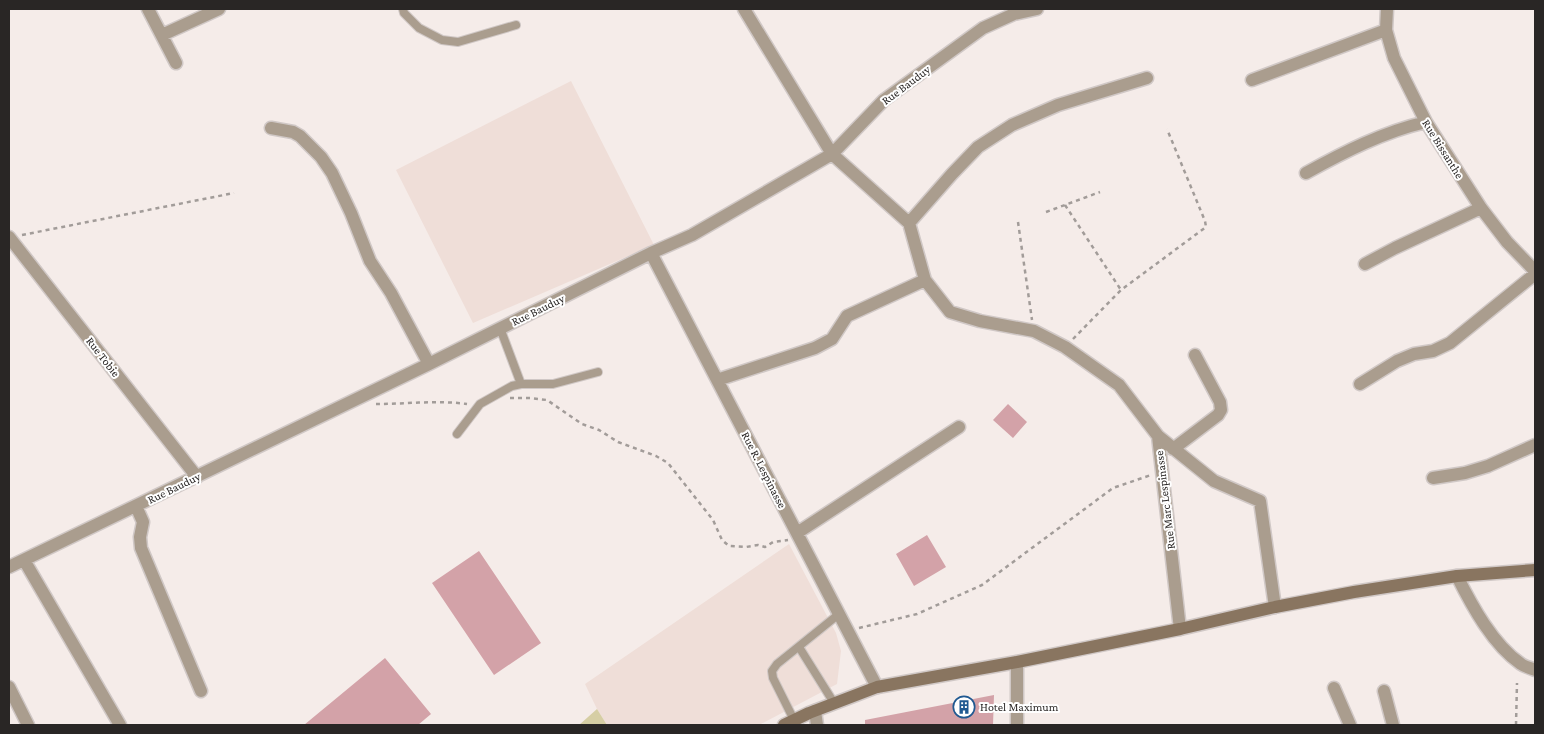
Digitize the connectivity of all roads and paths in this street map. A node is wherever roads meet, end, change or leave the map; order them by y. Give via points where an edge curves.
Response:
1 (148, 9) edge
2 (219, 9) edge
3 (403, 9) edge
4 (744, 9) edge
5 (1037, 9) edge
6 (1387, 9) edge
7 (1013, 11) edge
8 (516, 25) dead end
9 (1386, 30) junction
10 (162, 35) junction
11 (176, 63) dead end
12 (1147, 78) dead end
13 (1252, 80) dead end
14 (1426, 122) junction
15 (271, 128) dead end
16 (1167, 129) dead end
17 (832, 154) junction
18 (1306, 173) dead end
19 (1100, 192) dead end
20 (234, 193) dead end
21 (1065, 205) junction
22 (1481, 208) junction
23 (1046, 212) dead end
24 (1018, 222) dead end
25 (909, 223) junction
26 (9, 237) edge
27 (652, 253) junction
28 (1365, 264) dead end
29 (1535, 272) edge
30 (925, 280) junction
31 (1121, 290) junction
32 (500, 328) junction
33 (1034, 331) junction
34 (1065, 347) junction
35 (1195, 355) dead end
36 (430, 364) junction
37 (598, 372) dead end
38 (717, 380) junction
39 (521, 384) junction
40 (1360, 384) dead end
41 (359, 398) junction
42 (507, 398) dead end
43 (480, 404) junction
44 (959, 427) dead end
45 (457, 434) dead end
46 (1158, 436) junction
47 (1535, 445) edge
48 (1173, 449) junction
49 (1162, 471) junction
50 (198, 477) junction
51 (1433, 478) dead end
52 (136, 506) junction
53 (798, 535) junction
54 (24, 560) junction
55 (9, 567) edge
56 (1535, 570) edge
57 (1457, 576) junction
58 (1275, 607) junction
59 (839, 614) junction
60 (1180, 629) junction
61 (848, 631) junction
62 (799, 647) junction
63 (1016, 662) junction
64 (1535, 670) edge
65 (1517, 683) dead end
66 (9, 687) edge
67 (877, 687) junction
68 (1334, 688) dead end
69 (201, 691) dead end
70 (1384, 691) dead end
71 (834, 703) junction
72 (815, 710) junction
73 (789, 723) edge
74 (28, 725) edge
75 (120, 725) edge
76 (817, 725) edge
77 (1017, 725) edge
78 (1350, 725) edge
79 (1394, 725) edge
80 (1516, 725) edge

1 - 10 street
2 - 10 street
3 - 8 lane via 419,28 442,40 458,42
4 - 17 street
5 - 7 street, Rue Bauduy
6 - 9 street, Rue Bissanthe
7 - 17 street, Rue Bauduy via 884,100
9 - 13 street
9 - 14 street, Rue Bissanthe via 1394,58
10 - 11 street
12 - 25 street via 1058,105 1012,125 978,147
14 - 18 street via 1373,140
14 - 22 street, Rue Bissanthe
15 - 36 street via 300,136 332,173 370,261
16 - 31 path via 1206,227
17 - 25 street
17 - 27 street, Rue Bauduy via 692,235
19 - 21 path
20 - 26 path
21 - 23 path
21 - 31 path
22 - 28 street
22 - 29 street, Rue Bissanthe
24 - 33 path
25 - 30 street, Rue Marc Lespinasse
26 - 50 street, Rue Tobie
27 - 32 street, Rue Bauduy
27 - 38 street, Rue R. Lespinasse
29 - 40 street via 1450,343 1396,361
30 - 33 street, Rue Marc Lespinasse via 950,312
30 - 38 street via 847,316 832,339 815,348
31 - 34 path
32 - 36 street, Rue Bauduy
32 - 39 lane
33 - 34 street, Rue Marc Lespinasse
34 - 46 street, Rue Marc Lespinasse via 1119,385
35 - 48 street via 1220,402 1221,410
36 - 41 street, Rue Bauduy
37 - 39 lane via 552,384
38 - 53 street, Rue R. Lespinasse
39 - 43 lane
41 - 43 path via 376,404 440,401
41 - 50 street, Rue Bauduy
42 - 53 path via 547,400 582,424 668,463 713,520 722,540 729,546 765,547
43 - 45 lane
44 - 53 street
46 - 48 street
46 - 49 street, Rue Marc Lespinasse
47 - 51 street via 1465,474
48 - 58 street via 1214,481 1260,501
49 - 60 street, Rue Marc Lespinasse
49 - 61 path via 1113,488 982,585 917,614
50 - 52 street, Rue Bauduy
52 - 54 street, Rue Bauduy
52 - 69 street via 143,522 141,548
53 - 59 street, Rue R. Lespinasse
54 - 55 street, Rue Bauduy
54 - 75 street
56 - 57 main road
57 - 58 main road
57 - 64 street via 1469,600 1506,651 1522,665
58 - 60 main road
59 - 61 street, Rue R. Lespinasse
59 - 62 lane
60 - 63 main road
61 - 67 street, Rue R. Lespinasse
62 - 71 lane
62 - 73 lane via 772,671
63 - 67 main road
63 - 77 street
65 - 80 path
66 - 74 street
67 - 71 main road
68 - 78 street
70 - 79 street
71 - 72 main road
72 - 73 main road
72 - 76 street

